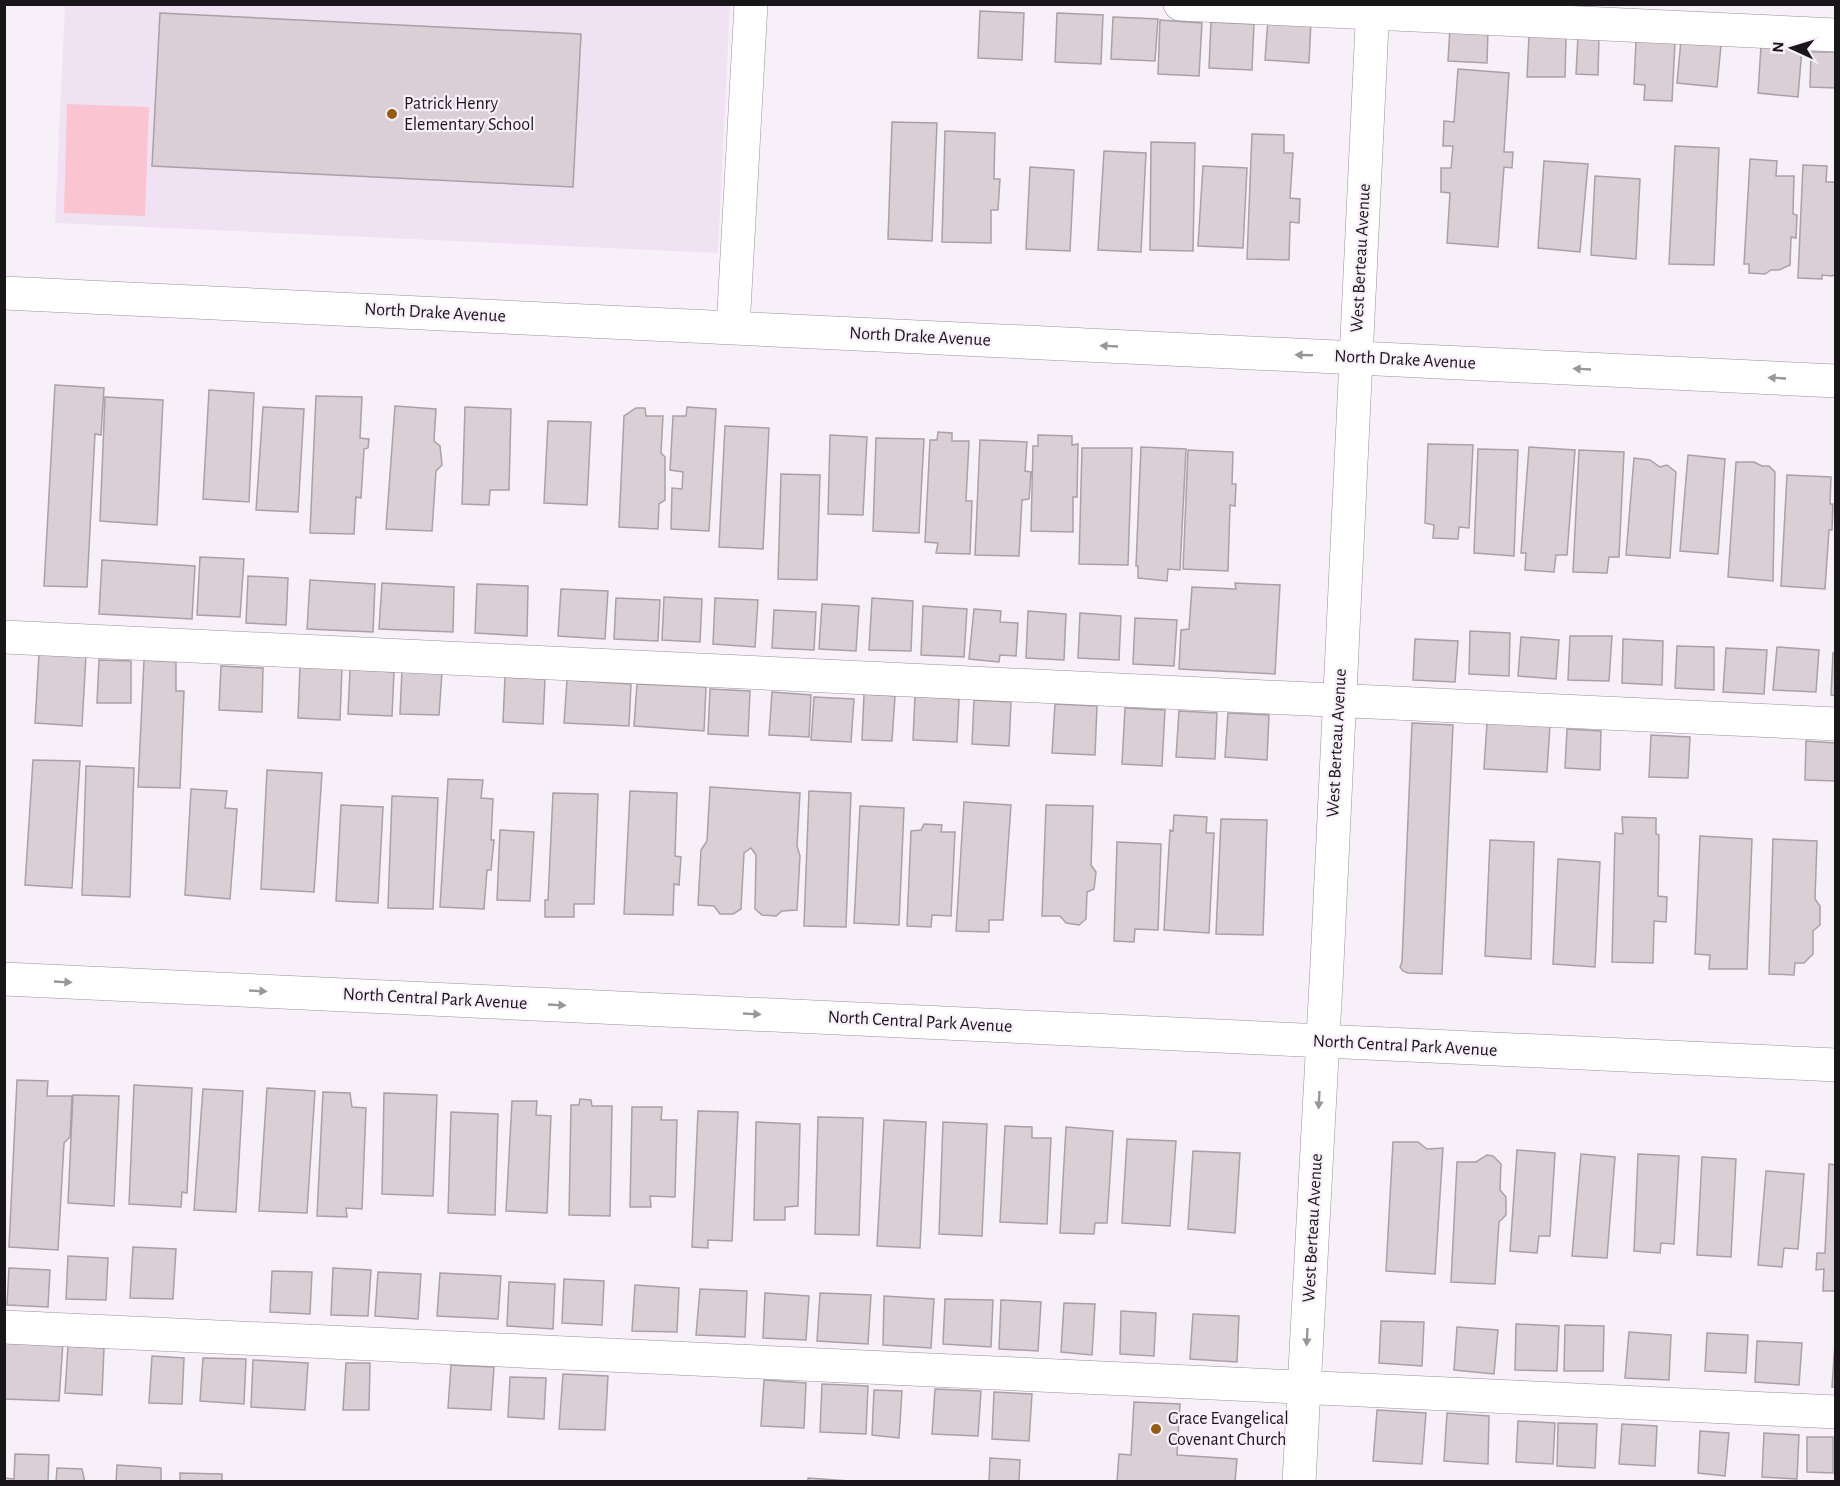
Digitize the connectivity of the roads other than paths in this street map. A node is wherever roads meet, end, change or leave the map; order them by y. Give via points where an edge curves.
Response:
1 (751, 4) edge
2 (1180, 4) edge
3 (1373, 9) edge
4 (1836, 35) edge
5 (4, 293) edge
6 (733, 328) junction
7 (1356, 358) junction
8 (1836, 381) edge
9 (4, 637) edge
10 (1339, 701) junction
11 (1836, 724) edge
12 (4, 979) edge
13 (1322, 1042) junction
14 (1836, 1065) edge
15 (4, 1327) edge
16 (1304, 1386) junction
17 (1836, 1412) edge
18 (1299, 1482) edge

1 - 6 street
2 - 3 street
3 - 4 street
3 - 7 street, West Berteau Avenue
5 - 6 street, North Drake Avenue
7 -> 6 street, North Drake Avenue
8 -> 7 street, North Drake Avenue
7 - 10 street, West Berteau Avenue
9 - 10 street
10 - 11 street
10 - 13 street, West Berteau Avenue
12 -> 13 street, North Central Park Avenue
13 - 14 street, North Central Park Avenue
13 -> 16 street, West Berteau Avenue
15 - 16 street
16 - 17 street
16 - 18 street, West Berteau Avenue

